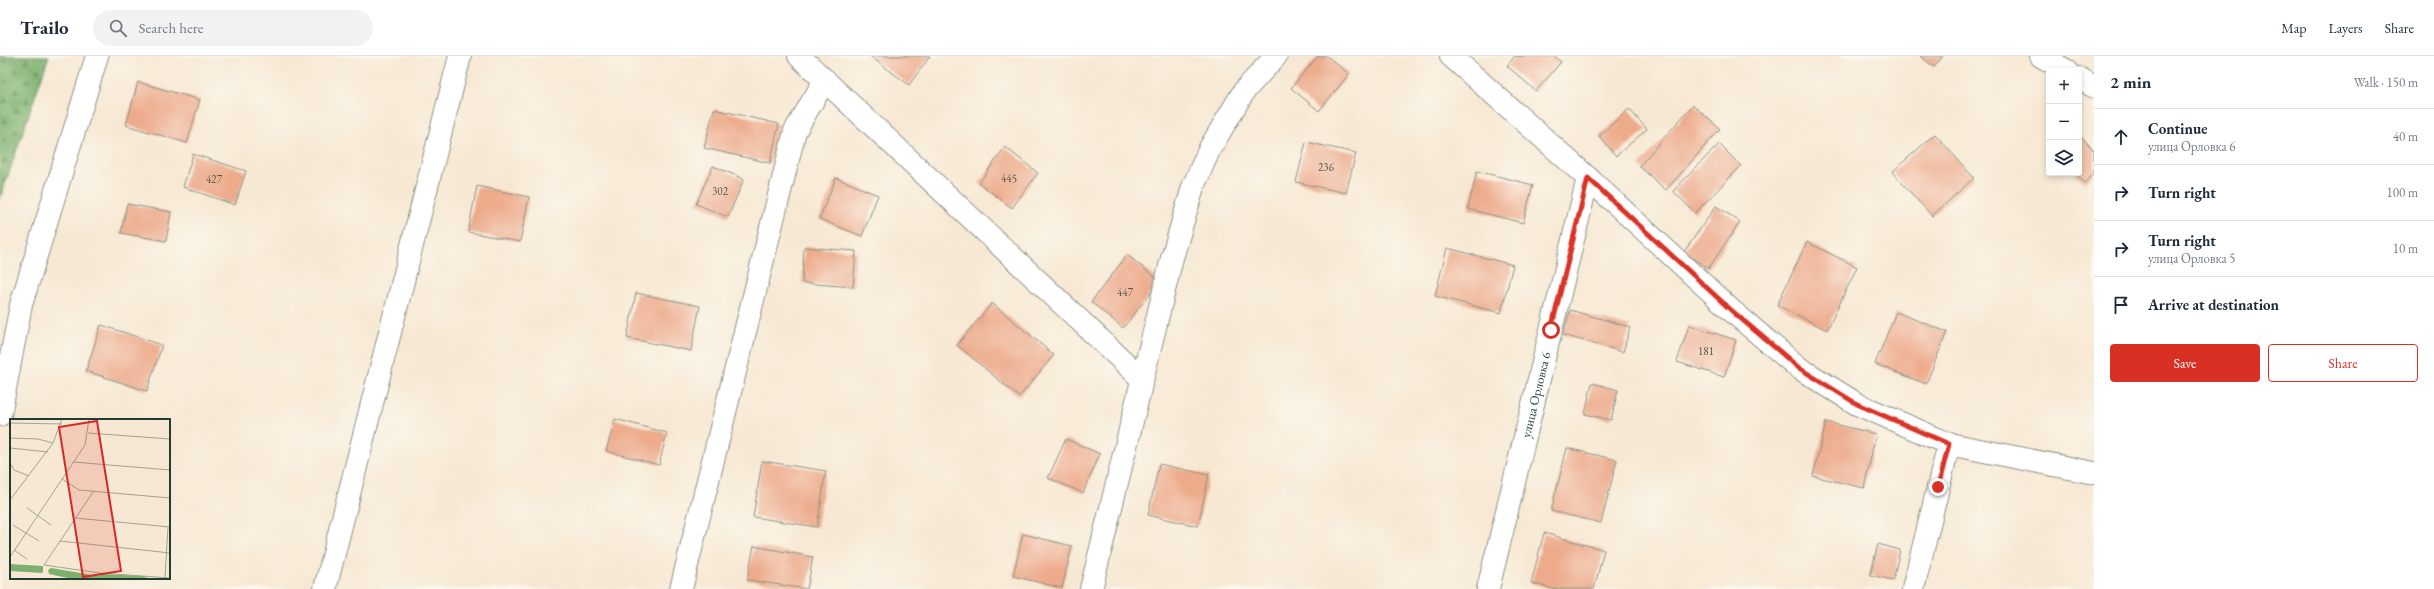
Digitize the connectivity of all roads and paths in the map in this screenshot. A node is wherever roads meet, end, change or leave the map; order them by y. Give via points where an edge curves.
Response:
1 (97, 56) edge
2 (460, 56) edge
3 (799, 56) edge
4 (1276, 56) edge
5 (1451, 56) edge
6 (2041, 56) edge
7 (2062, 68) edge
8 (825, 80) junction
9 (2082, 80) edge
10 (2094, 87) edge
11 (1588, 178) junction
12 (1142, 379) junction
13 (0, 415) edge
14 (1949, 444) junction
15 (2094, 473) edge
16 (325, 589) edge
17 (681, 589) edge
18 (1091, 589) edge
19 (1488, 589) edge
20 (1913, 589) edge

1 - 13 street via 21,305
2 - 16 street
3 - 8 street
4 - 12 street via 1244,91 1210,148 1194,186 1172,258
5 - 11 street
6 - 7 street
8 - 12 street
8 - 17 street via 795,131
9 - 10 street
11 - 14 street via 1732,311 1799,368 1857,404
11 - 19 street, улица Орловка 6
12 - 18 street
14 - 15 street
14 - 20 street

